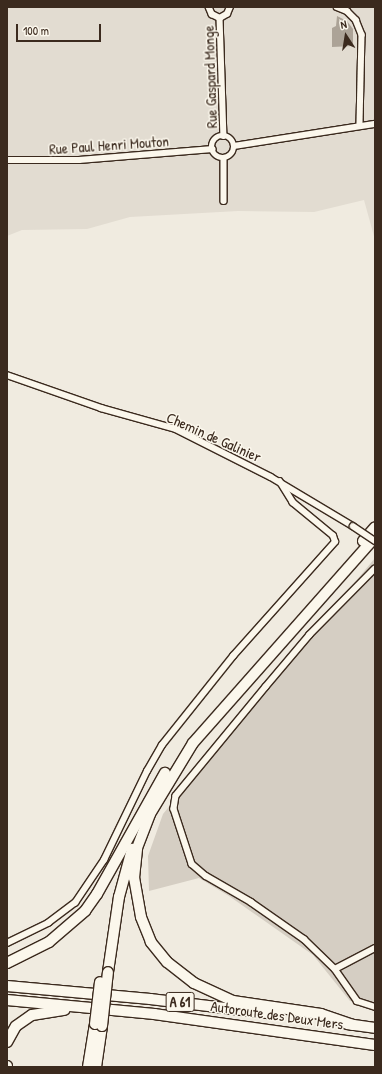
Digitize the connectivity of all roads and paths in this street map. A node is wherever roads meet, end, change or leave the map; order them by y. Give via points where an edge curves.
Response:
1 (208, 7) edge
2 (230, 7) edge
3 (337, 7) edge
4 (220, 18) junction
5 (375, 124) edge
6 (360, 126) junction
7 (224, 136) junction
8 (234, 146) junction
9 (212, 149) junction
10 (224, 158) junction
11 (7, 160) edge
12 (224, 201) dead end
13 (7, 375) edge
14 (280, 482) junction
15 (375, 527) edge
16 (375, 537) edge
17 (375, 541) edge
18 (375, 569) edge
19 (150, 814) junction
20 (140, 819) junction
21 (7, 943) edge
22 (375, 948) edge
23 (7, 963) edge
24 (335, 970) junction
25 (105, 971) junction
26 (7, 986) edge
27 (7, 1000) edge
28 (95, 1007) junction
29 (375, 1007) edge
30 (99, 1025) junction
31 (353, 1025) junction
32 (375, 1028) edge
33 (7, 1042) edge
34 (375, 1044) edge
35 (88, 1067) edge
36 (96, 1067) edge

1 - 4 street via 212,14
2 - 4 street via 228,14
3 - 6 street via 347,11 356,20 362,35
4 - 7 street, Rue Gaspard Monge
5 - 6 street
6 - 8 street
7 - 8 street via 231,139
7 - 9 street via 214,142
8 - 10 street via 232,154
9 - 10 street via 219,157
9 - 11 street, Rue Paul Henri Mouton via 79,160
10 - 12 street
13 - 14 street, Chemin de Galinier via 101,408 176,430
14 - 17 street, Chemin de Galinier, bridge
14 - 21 street via 294,503 333,536 335,542 233,656 162,745 104,860 75,903 48,923
15 - 20 highway via 198,726 174,759
16 - 19 highway via 203,730 177,766
18 - 24 street via 310,635 266,687 176,796 174,809 192,864 206,876 251,902 304,939
19 - 25 highway via 137,833 125,872
19 - 31 highway via 137,848 135,892 144,928 167,962 194,983 233,1001 321,1014
20 - 23 highway via 85,910 49,942
20 - 25 highway via 114,895
22 - 24 street
24 - 29 street via 357,1001
25 - 30 highway, bridge
26 - 31 highway, Autoroute des Deux Mers / A 61 via 150,999
27 - 28 highway, Autoroute des Deux Mers / A 61
28 - 33 highway via 78,1011 59,1009 32,1015 16,1026
28 - 34 highway, Autoroute des Deux Mers / A 61
30 - 35 highway
30 - 36 highway
31 - 32 highway, Autoroute des Deux Mers / A 61

